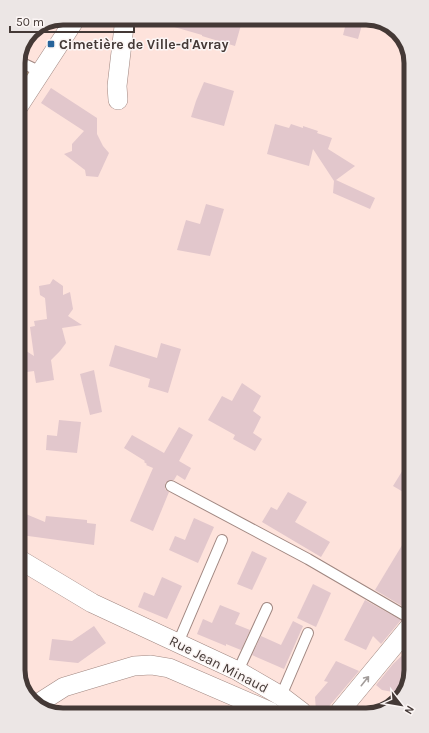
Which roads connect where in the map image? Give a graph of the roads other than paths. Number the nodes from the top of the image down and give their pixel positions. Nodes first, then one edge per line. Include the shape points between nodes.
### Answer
1 (66, 25) edge
2 (124, 25) edge
3 (25, 64) edge
4 (41, 72) junction
5 (25, 96) edge
6 (118, 100) dead end
7 (171, 486) dead end
8 (222, 540) dead end
9 (25, 563) edge
10 (267, 608) dead end
11 (404, 615) edge
12 (308, 633) dead end
13 (404, 633) edge
14 (178, 643) junction
15 (238, 671) junction
16 (42, 702) edge
17 (276, 704) edge
18 (289, 708) edge
19 (342, 708) edge

1 - 4 street
2 - 6 street via 117,86
3 - 4 lane
4 - 5 street
7 - 11 lane via 308,559
8 - 14 lane
9 - 14 street, Rue Jean Minaud via 92,603
10 - 15 lane
12 - 17 lane
19 -> 13 street
14 - 15 street, Rue Jean Minaud
15 - 17 street, Rue Jean Minaud
16 - 17 street via 64,687 134,666 151,664
17 - 18 street, Rue Jean Minaud

